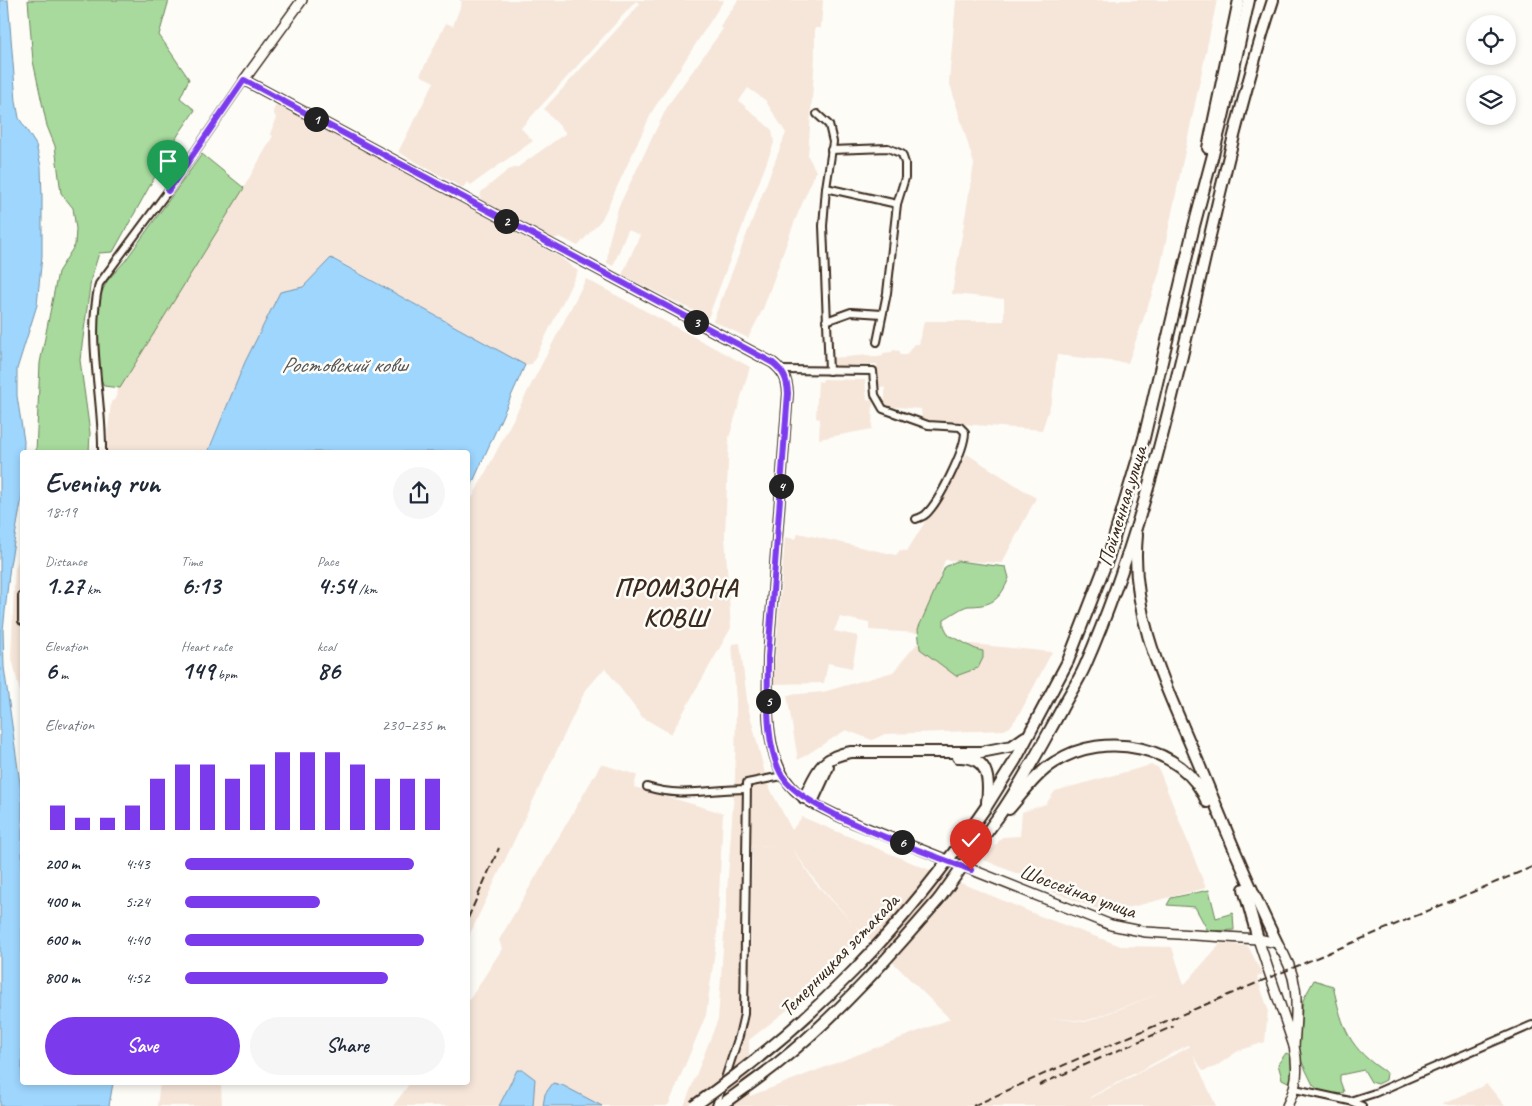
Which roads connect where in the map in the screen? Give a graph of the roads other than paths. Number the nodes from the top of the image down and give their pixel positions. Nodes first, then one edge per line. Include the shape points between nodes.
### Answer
1 (302, 0) edge
2 (1239, 0) edge
3 (1249, 0) edge
4 (1273, 0) edge
5 (244, 80) junction
6 (818, 114) dead end
7 (831, 150) junction
8 (826, 188) junction
9 (1204, 189) junction
10 (897, 204) junction
11 (882, 314) junction
12 (826, 321) junction
13 (877, 342) dead end
14 (782, 370) junction
15 (829, 371) junction
16 (102, 450) edge
17 (1147, 487) junction
18 (916, 519) dead end
19 (1028, 735) junction
20 (782, 776) junction
21 (746, 786) junction
22 (647, 787) dead end
23 (808, 800) junction
24 (986, 807) junction
25 (999, 815) junction
26 (1267, 923) junction
27 (1258, 939) junction
28 (1277, 943) junction
29 (1532, 1024) edge
30 (1294, 1046) junction
31 (1295, 1089) junction
32 (1350, 1100) junction
33 (694, 1106) edge
34 (718, 1106) edge
35 (1287, 1106) edge
36 (1362, 1106) edge

1 - 5 main road
2 - 9 main road via 1207,156
3 - 9 main road
4 - 17 main road, Пойменная улица via 1255,54 1221,184 1161,441
5 - 14 main road
5 - 16 street via 99,284 95,302 95,372
6 - 7 street via 829,125
7 - 8 street
7 - 10 street via 888,148 902,154 905,178
8 - 10 street
8 - 12 street via 823,226
9 - 19 main road, Пойменная улица via 1144,438 1108,558 1068,661
10 - 11 street
11 - 12 street via 851,312
11 - 13 street
12 - 15 street
14 - 15 street
14 - 20 main road, Шоссейная улица via 787,379 788,393 768,657 768,698 775,757
15 - 18 street via 874,371 875,395 883,409 918,422 960,427 965,432 965,442 953,470 926,514
17 - 25 main road, Пойменная улица via 1126,559 1084,669 1032,766
17 - 26 main road via 1137,536 1138,581 1152,649 1163,682
19 - 23 main road via 1012,746 981,752 835,754 823,763
19 - 24 main road, Пойменная улица
20 - 21 street
20 - 23 main road, Шоссейная улица
21 - 22 street via 674,793
21 - 34 street via 744,1014
23 - 24 main road via 828,767 839,760 967,757 982,765 987,776
23 - 27 main road, Шоссейная улица via 873,831 1111,925 1146,932
24 - 33 main road, Темерницкая эстакада, bridge via 927,890 860,966 769,1051
25 - 27 main road via 1006,812 1056,761 1073,754 1106,746 1144,749 1164,756 1190,776 1204,792 1247,898
25 - 34 main road, Темерницкая эстакада, bridge via 939,899 871,976 779,1062
26 - 27 main road
26 - 28 main road
27 - 28 main road
27 - 30 main road
28 - 30 main road via 1296,982
29 - 32 street via 1375,1093
30 - 31 main road via 1298,1064
31 - 32 street
31 - 35 main road
32 - 36 street

